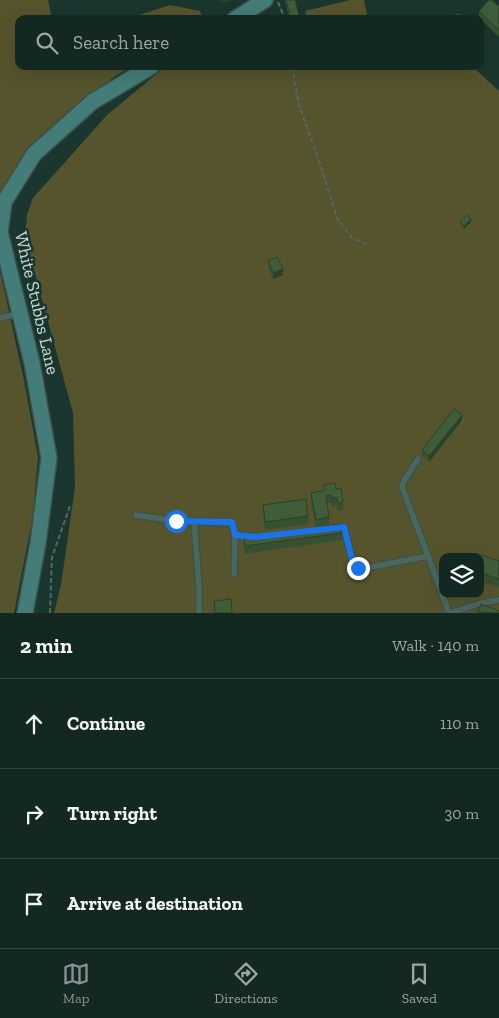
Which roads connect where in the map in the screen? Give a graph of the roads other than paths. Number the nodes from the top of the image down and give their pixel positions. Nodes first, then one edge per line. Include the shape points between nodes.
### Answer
1 (266, 0) edge
2 (242, 15) edge
3 (145, 70) edge
4 (20, 314) junction
5 (0, 318) edge
6 (418, 459) dead end
7 (136, 516) dead end
8 (194, 521) junction
9 (324, 529) edge
10 (235, 535) junction
11 (263, 536) edge
12 (428, 556) junction
13 (234, 574) dead end
14 (499, 600) edge
15 (25, 613) edge
16 (199, 613) edge
17 (450, 613) edge

1 - 2 street
3 - 4 street, White Stubbs Lane via 92,102 34,154 4,202 0,232
4 - 5 lane
4 - 15 street, White Stubbs Lane via 49,458
6 - 12 lane via 402,487
7 - 8 lane
8 - 10 lane via 232,522
8 - 16 lane
9 - 12 lane via 344,527 353,563 361,569
10 - 11 lane
10 - 13 lane
12 - 17 lane
14 - 17 lane

